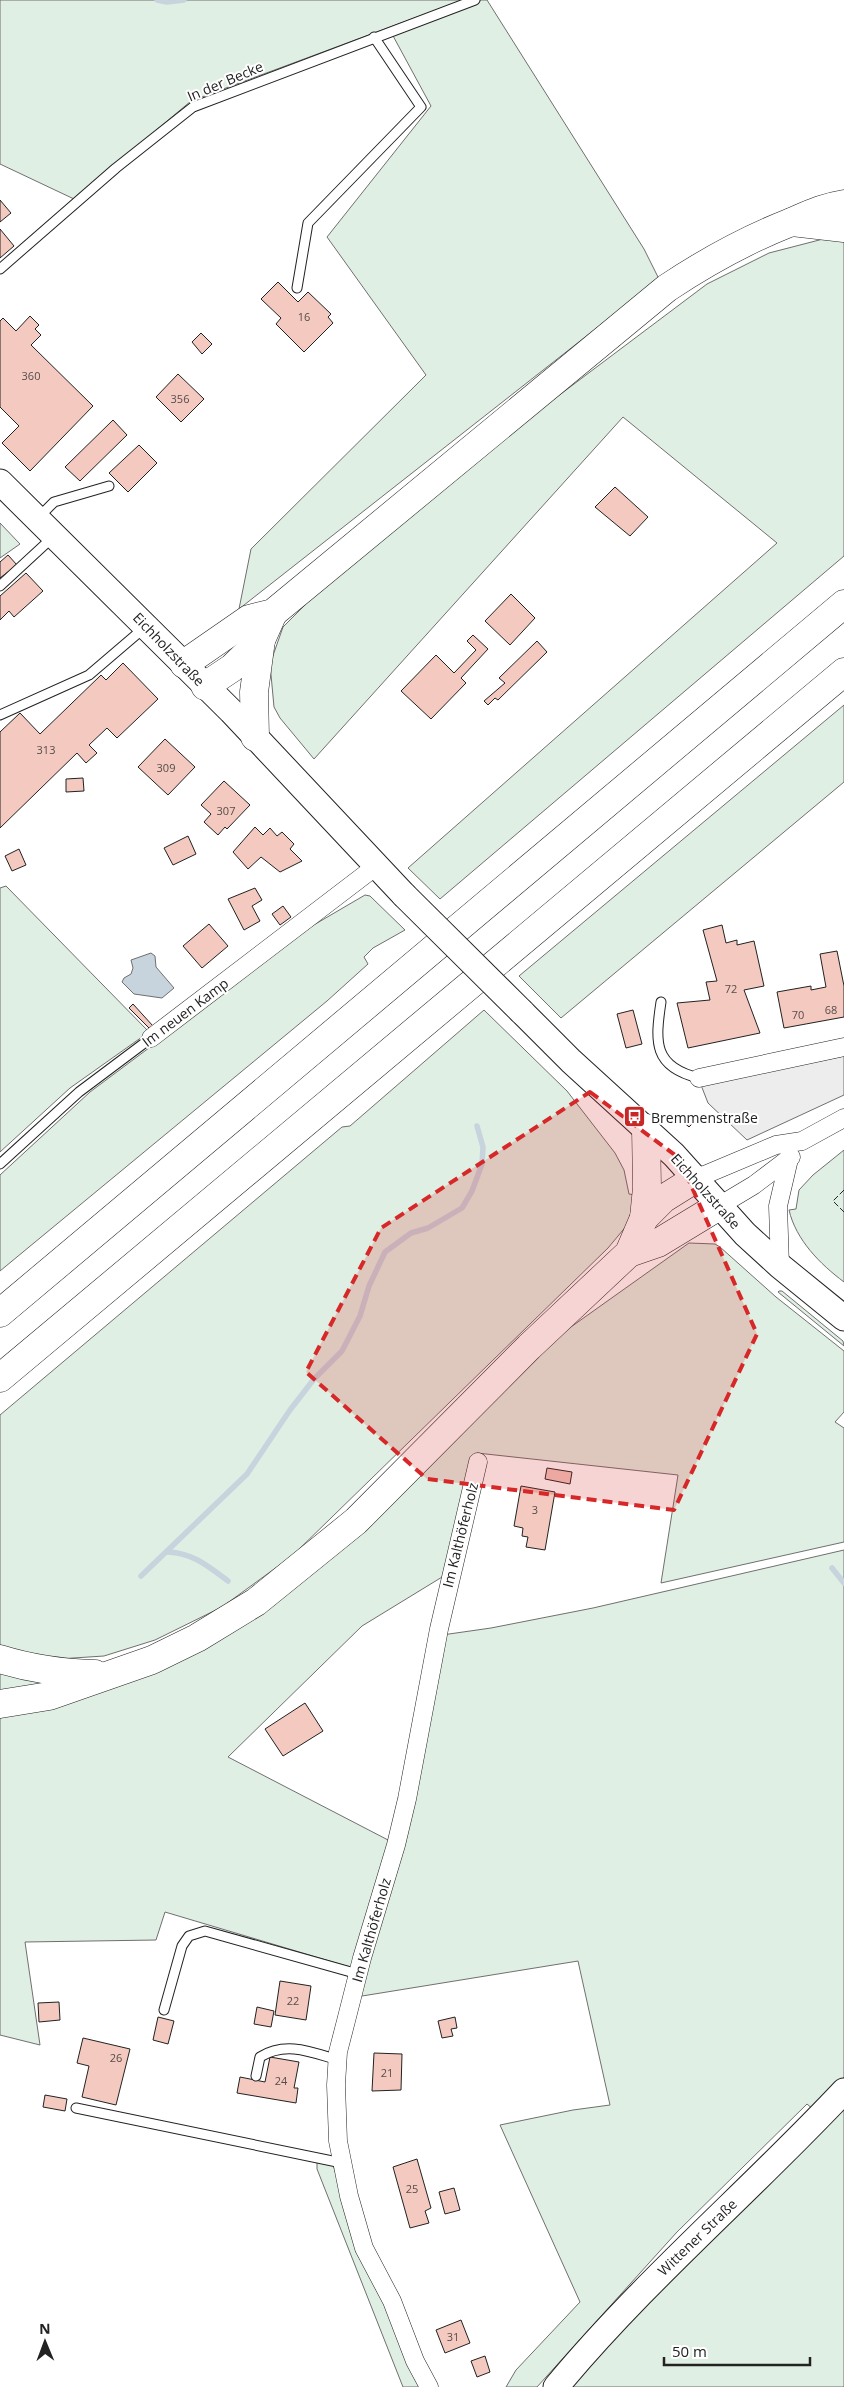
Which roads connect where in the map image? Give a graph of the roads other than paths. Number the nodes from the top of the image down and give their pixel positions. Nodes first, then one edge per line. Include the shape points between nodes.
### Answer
1 (475, 0) edge
2 (374, 37) junction
3 (844, 204) edge
4 (792, 222) junction
5 (844, 228) edge
6 (0, 269) edge
7 (297, 288) dead end
8 (0, 482) edge
9 (109, 486) dead end
10 (46, 526) junction
11 (0, 586) edge
12 (844, 604) edge
13 (273, 613) junction
14 (146, 626) junction
15 (261, 640) junction
16 (184, 664) junction
17 (844, 672) edge
18 (205, 686) junction
19 (0, 715) edge
20 (255, 737) junction
21 (376, 867) junction
22 (661, 1002) dead end
23 (151, 1038) joint
24 (844, 1047) edge
25 (699, 1078) joint
26 (844, 1118) edge
27 (646, 1128) junction
28 (802, 1141) junction
29 (789, 1159) junction
30 (0, 1164) edge
31 (695, 1179) junction
32 (719, 1206) junction
33 (644, 1218) junction
34 (629, 1252) junction
35 (780, 1266) junction
36 (0, 1313) edge
37 (844, 1318) edge
38 (65, 1323) junction
39 (0, 1378) edge
40 (0, 1399) edge
41 (478, 1462) dead end
42 (0, 1659) edge
43 (109, 1674) junction
44 (0, 1704) edge
45 (358, 1974) junction
46 (164, 2010) dead end
47 (338, 2060) junction
48 (256, 2076) dead end
49 (844, 2091) edge
50 (76, 2108) dead end
51 (342, 2163) junction
52 (430, 2387) edge
53 (556, 2387) edge

1 - 2 lane, In der Becke
2 - 6 lane, In der Becke via 194,107 116,168
2 - 7 lane via 421,107 308,223
3 - 4 highway via 823,208
4 - 5 highway
4 - 13 highway via 727,251 667,288
8 - 10 main road, Eichholzstraße
9 - 10 lane via 54,502
10 - 11 lane
10 - 14 main road, Eichholzstraße
12 - 36 highway
13 - 15 highway
13 - 16 highway via 249,619
14 - 16 main road, Eichholzstraße
14 - 19 lane via 89,675
15 - 18 highway via 232,668
15 - 20 highway via 254,692
16 - 18 main road, Eichholzstraße
17 - 38 highway
18 - 20 main road, Eichholzstraße
20 - 21 main road, Eichholzstraße
21 - 23 street, Im neuen Kamp
21 - 27 main road, Eichholzstraße, bridge via 571,1061
22 - 25 lane via 657,1044 664,1058 681,1073
23 - 30 lane, Im neuen Kamp via 79,1092
24 - 25 street
26 - 28 street
27 - 31 main road, Eichholzstraße
27 - 33 highway
28 - 29 street
28 - 31 street via 776,1145
29 - 32 street
29 - 35 street via 778,1206
31 - 32 main road, Eichholzstraße
31 - 33 highway via 663,1199
32 - 34 highway via 658,1243
32 - 35 main road, Eichholzstraße
33 - 34 highway
34 - 43 highway via 356,1521 299,1569 256,1602 197,1638 152,1660
35 - 37 main road, Eichholzstraße
38 - 39 highway
38 - 40 highway
41 - 45 street, Im Kalthöferholz via 448,1584 396,1845
42 - 43 highway via 25,1667 65,1673
43 - 44 highway via 48,1696
45 - 46 lane via 205,1931 189,1936 182,1946
45 - 47 street, Im Kalthöferholz
47 - 48 lane via 294,2047 271,2050 260,2057
47 - 51 street, Im Kalthöferholz via 338,2141
49 - 53 main road, Wittener Straße via 796,2143 638,2295
50 - 51 lane
51 - 52 street, Im Kalthöferholz via 364,2248 392,2301

